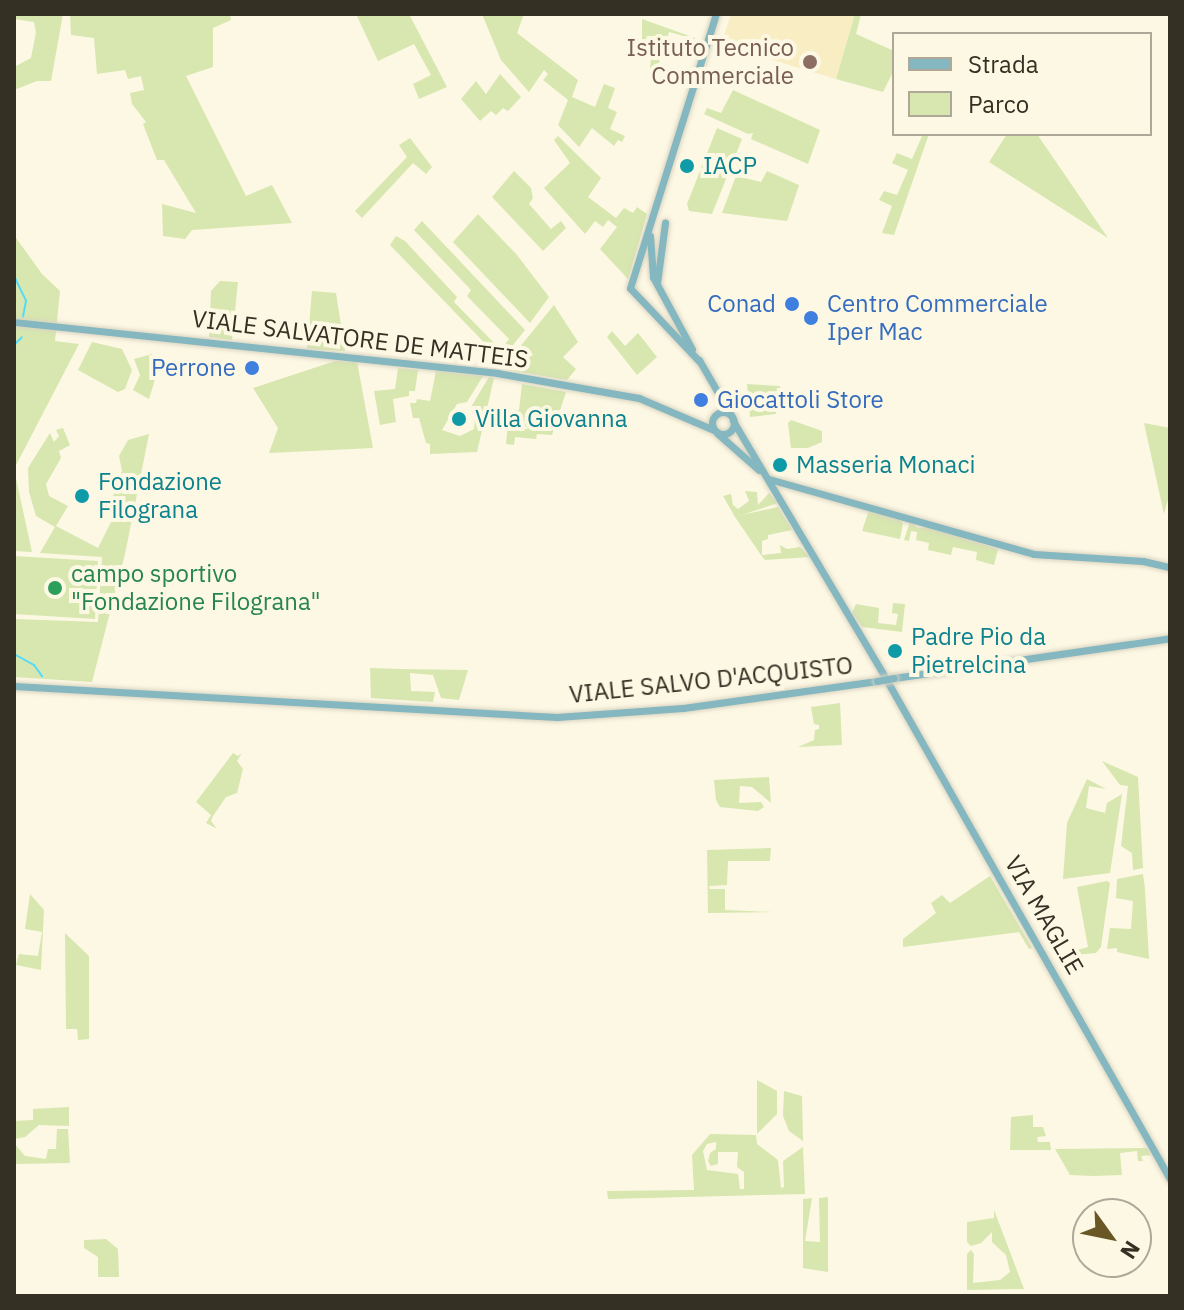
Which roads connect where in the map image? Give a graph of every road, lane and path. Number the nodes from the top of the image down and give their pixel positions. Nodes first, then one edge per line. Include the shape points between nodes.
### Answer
1 (716, 14) edge
2 (652, 214) junction
3 (665, 223) dead end
4 (634, 273) junction
5 (655, 281) junction
6 (668, 309) junction
7 (657, 318) junction
8 (14, 322) edge
9 (699, 361) junction
10 (720, 394) junction
11 (715, 415) junction
12 (732, 419) junction
13 (697, 422) junction
14 (716, 432) junction
15 (750, 448) junction
16 (742, 455) junction
17 (768, 478) junction
18 (1170, 567) edge
19 (1170, 638) edge
20 (14, 686) edge
21 (1170, 1179) edge

1 - 2 street
2 - 4 street
2 - 5 street via 649,243
3 - 5 street
4 - 5 street
4 - 7 street via 630,288
5 - 6 street
6 - 7 street
6 - 9 street
7 - 9 street
8 - 13 street, VIALE SALVATORE DE MATTEIS via 497,373 639,398
9 - 10 street, VIA MAGLIE
10 - 11 street
10 - 12 street, VIA MAGLIE
11 - 12 street via 723,412
11 - 13 street
11 - 14 street
12 - 14 street via 730,431
12 - 15 street, VIA MAGLIE
13 - 14 street, VIALE SALVATORE DE MATTEIS
14 - 16 street, VIALE SALVATORE DE MATTEIS
15 - 16 street
15 - 17 street, VIA MAGLIE
16 - 17 street, VIALE SALVATORE DE MATTEIS
17 - 18 street via 1034,554
17 - 21 street, VIA MAGLIE
19 - 20 street, VIALE SALVO D'ACQUISTO, bridge via 683,708 557,717

